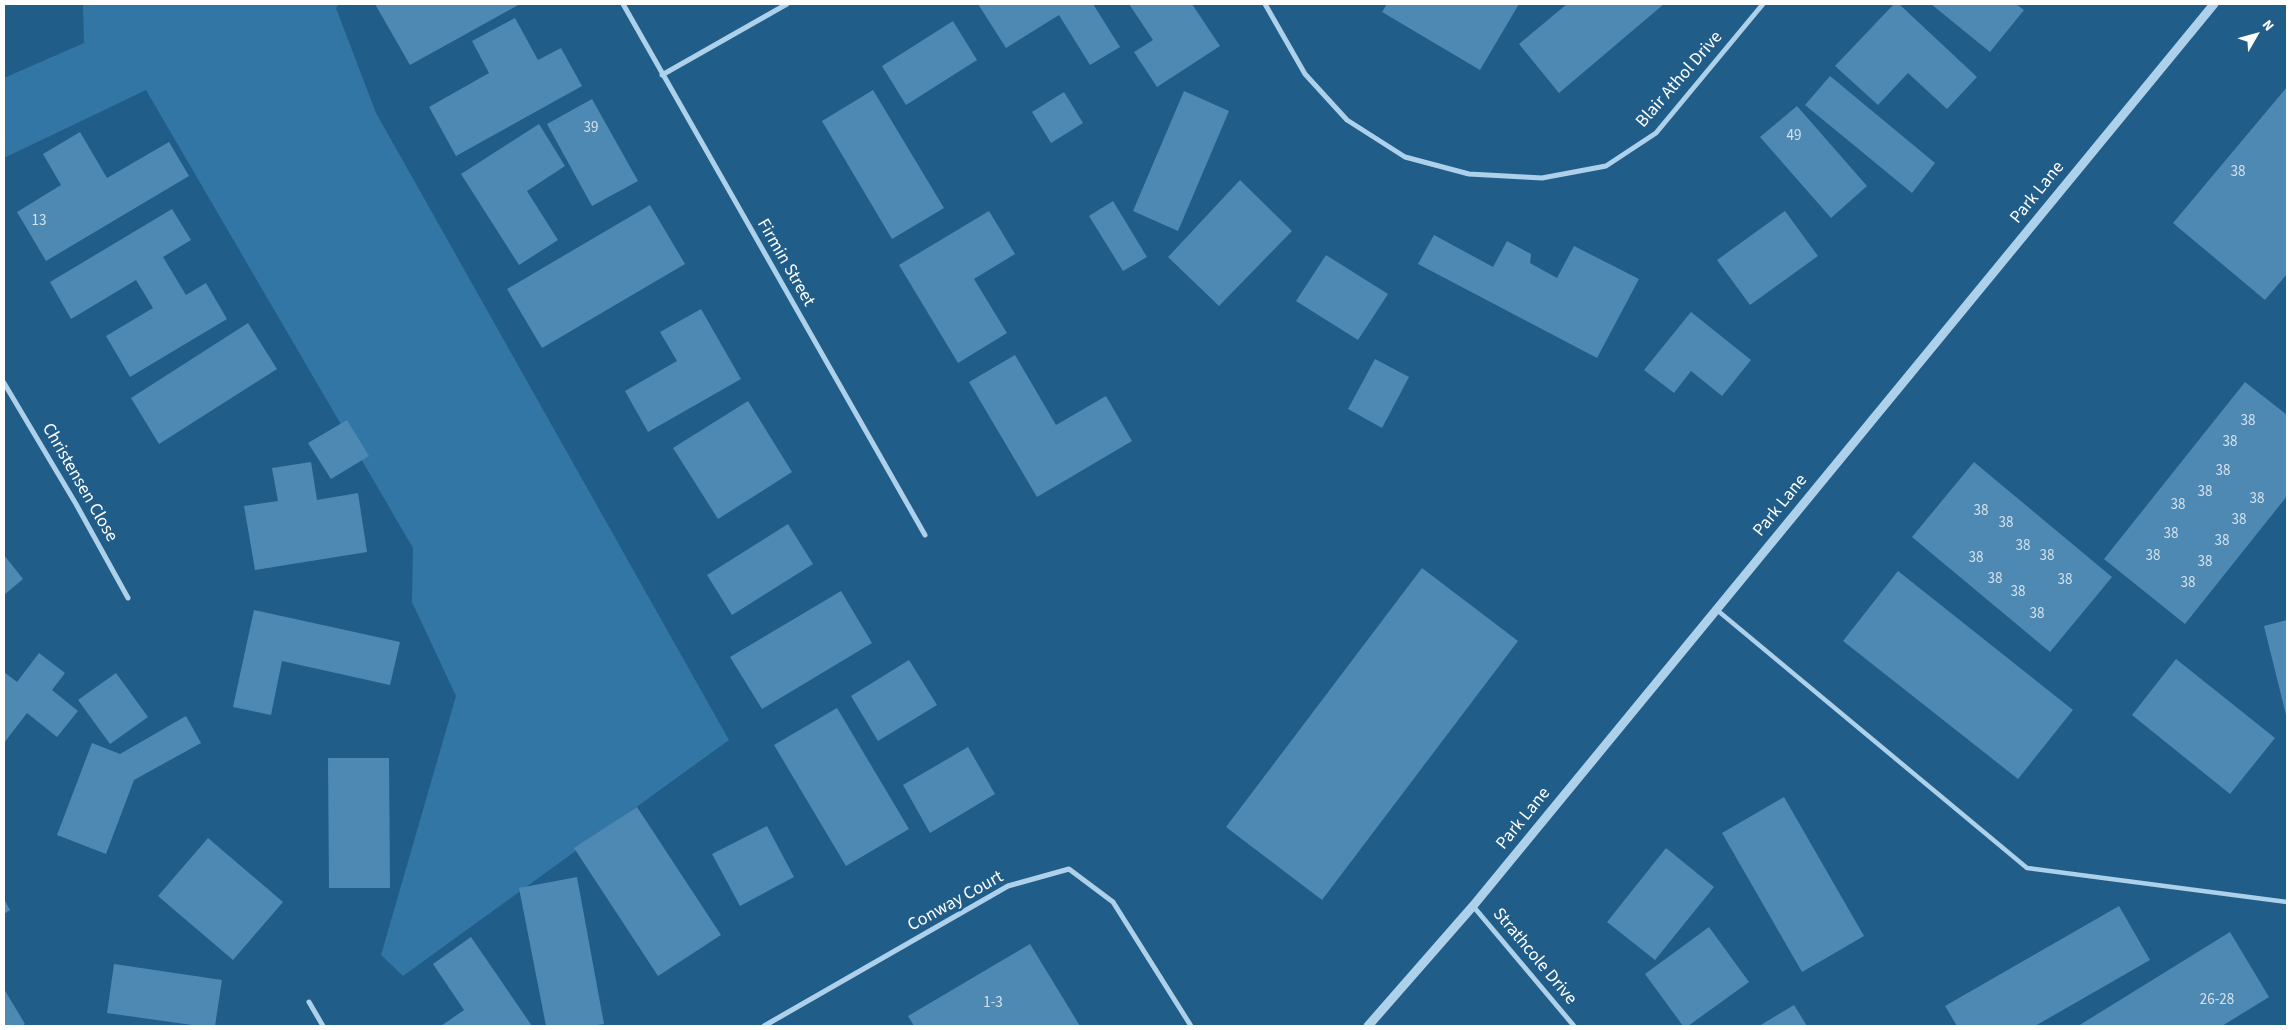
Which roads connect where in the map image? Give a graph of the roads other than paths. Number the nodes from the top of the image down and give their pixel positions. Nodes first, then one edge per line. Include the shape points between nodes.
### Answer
1 (622, 4) edge
2 (787, 4) edge
3 (1265, 4) edge
4 (1763, 4) edge
5 (2214, 4) edge
6 (662, 74) junction
7 (4, 383) edge
8 (925, 535) dead end
9 (128, 598) dead end
10 (1717, 610) junction
11 (2287, 902) edge
12 (1473, 906) junction
13 (309, 1002) dead end
14 (323, 1026) edge
15 (764, 1026) edge
16 (1191, 1026) edge
17 (1368, 1026) edge
18 (1574, 1026) edge

1 - 6 street, Firmin Street
2 - 6 street
3 - 4 street, Blair Athol Drive via 1305,74 1347,120 1405,157 1469,174 1542,178 1606,166 1656,134
5 - 10 street, Park Lane
6 - 8 street, Firmin Street
7 - 9 street, Christensen Close
10 - 11 street via 2027,868
10 - 12 street, Park Lane
12 - 17 street, Park Lane
12 - 18 street, Strathcole Drive
13 - 14 street
15 - 16 street, Conway Court via 1008,886 1069,870 1113,902

